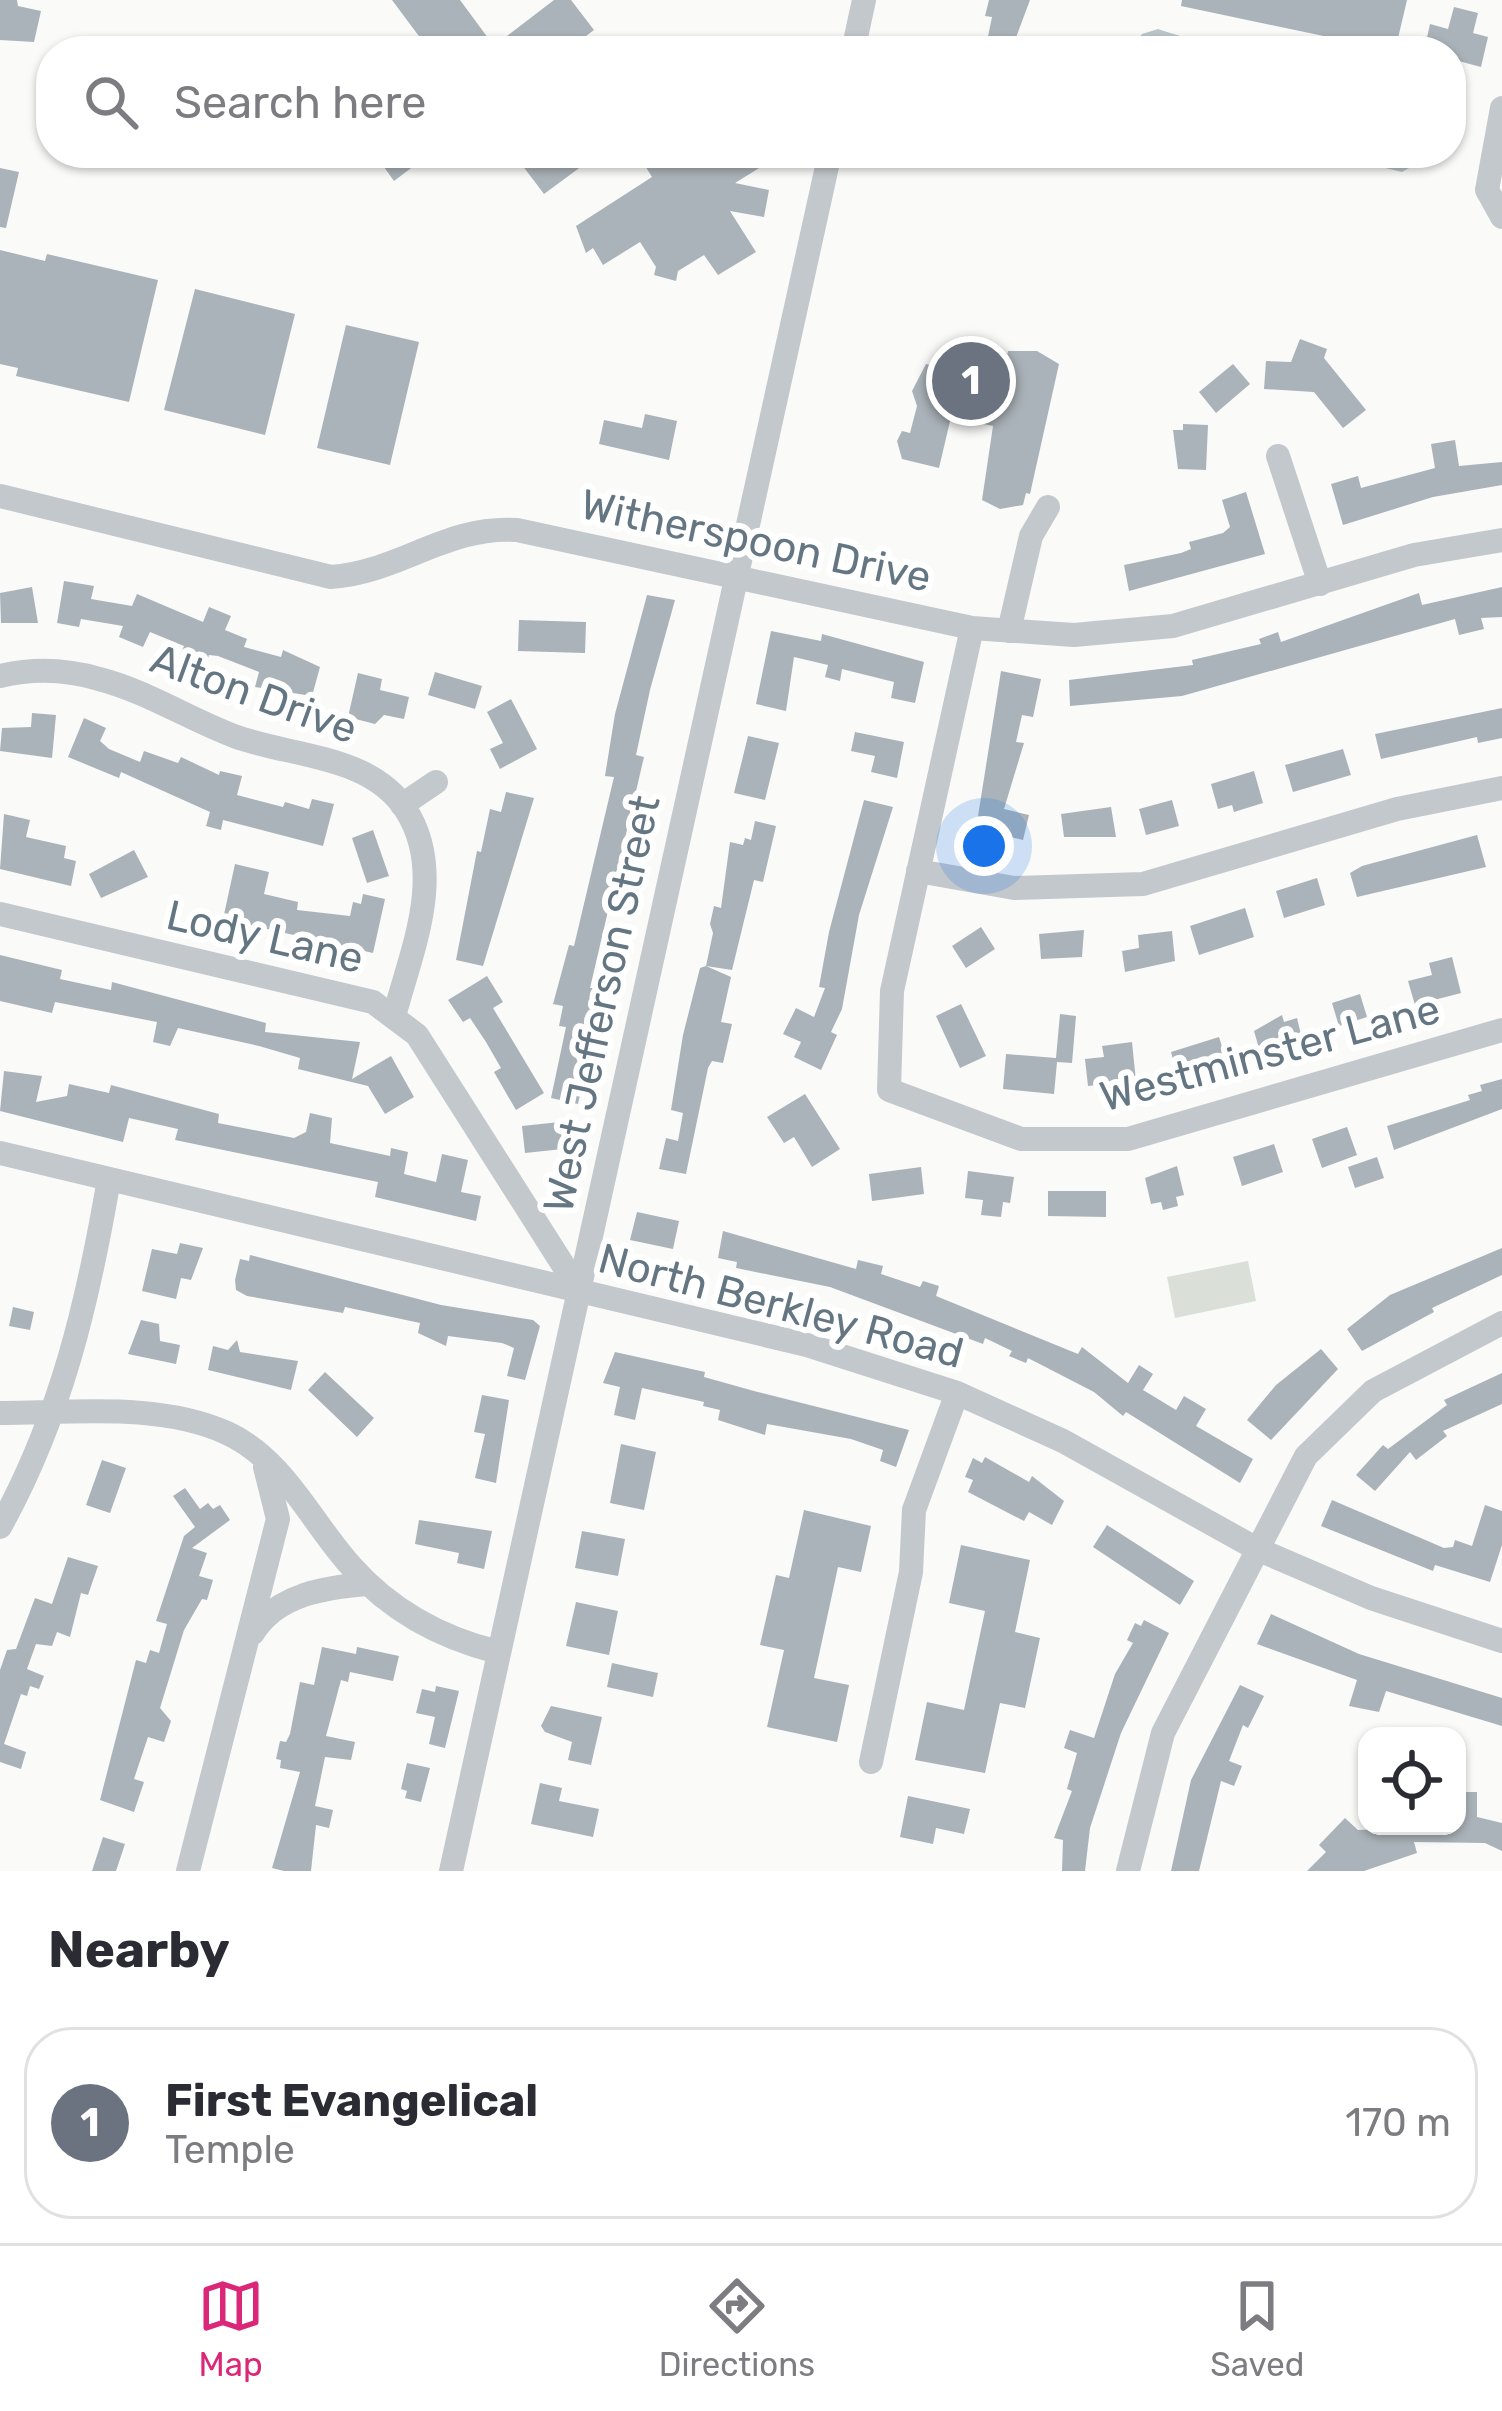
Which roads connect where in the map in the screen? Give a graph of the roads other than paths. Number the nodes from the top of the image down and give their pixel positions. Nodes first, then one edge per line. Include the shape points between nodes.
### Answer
1 (864, 0) edge
2 (856, 36) edge
3 (1502, 107) edge
4 (827, 168) edge
5 (1502, 217) edge
6 (1278, 456) dead end
7 (0, 496) edge
8 (1048, 507) dead end
9 (1502, 540) edge
10 (736, 578) junction
11 (1319, 584) junction
12 (972, 628) junction
13 (1009, 631) junction
14 (0, 676) edge
15 (436, 782) dead end
16 (1502, 788) edge
17 (402, 805) junction
18 (918, 871) junction
19 (0, 914) edge
20 (395, 1013) junction
21 (1502, 1030) edge
22 (0, 1153) edge
23 (110, 1179) junction
24 (579, 1290) junction
25 (1502, 1323) edge
26 (957, 1393) junction
27 (0, 1413) edge
28 (56, 1413) junction
29 (262, 1458) junction
30 (0, 1527) edge
31 (1257, 1550) junction
32 (368, 1584) junction
33 (251, 1634) junction
34 (1502, 1641) edge
35 (498, 1652) junction
36 (872, 1762) dead end
37 (188, 1871) edge
38 (451, 1871) edge
39 (1128, 1871) edge

1 - 2 street
3 - 5 street via 1487,190
4 - 10 street, West Jefferson Street
6 - 11 street
7 - 10 street, Witherspoon Drive via 332,578 484,528
8 - 13 street via 1031,536
9 - 11 street, Witherspoon Drive via 1414,554
10 - 12 street, Witherspoon Drive
10 - 24 street, West Jefferson Street
11 - 13 street, Witherspoon Drive via 1173,626
12 - 13 street, Witherspoon Drive
12 - 18 street, Westminster Lane
14 - 17 street, Alton Drive via 55,670 102,679 237,737 377,780
15 - 17 street
16 - 18 street via 1397,809 1143,884 1014,888
17 - 20 street via 422,849 427,890
18 - 21 street, Westminster Lane via 892,991 889,1090 998,1134 1128,1139
19 - 20 street, Lody Lane
20 - 24 street, Lody Lane via 417,1035
22 - 23 street, North Berkley Road
23 - 24 street, North Berkley Road
23 - 28 street
24 - 26 street, North Berkley Road via 807,1345
24 - 35 street, West Jefferson Street
25 - 31 street via 1373,1391 1336,1424 1306,1456
26 - 31 street, North Berkley Road via 1063,1441
26 - 36 street via 914,1510 911,1572
27 - 28 street
28 - 29 street via 195,1423 230,1434
28 - 30 street
29 - 32 street
29 - 33 street via 278,1519
31 - 34 street, North Berkley Road
31 - 39 street via 1163,1733
32 - 33 street via 283,1603
32 - 35 street via 420,1624
33 - 37 street
35 - 38 street, West Jefferson Street

